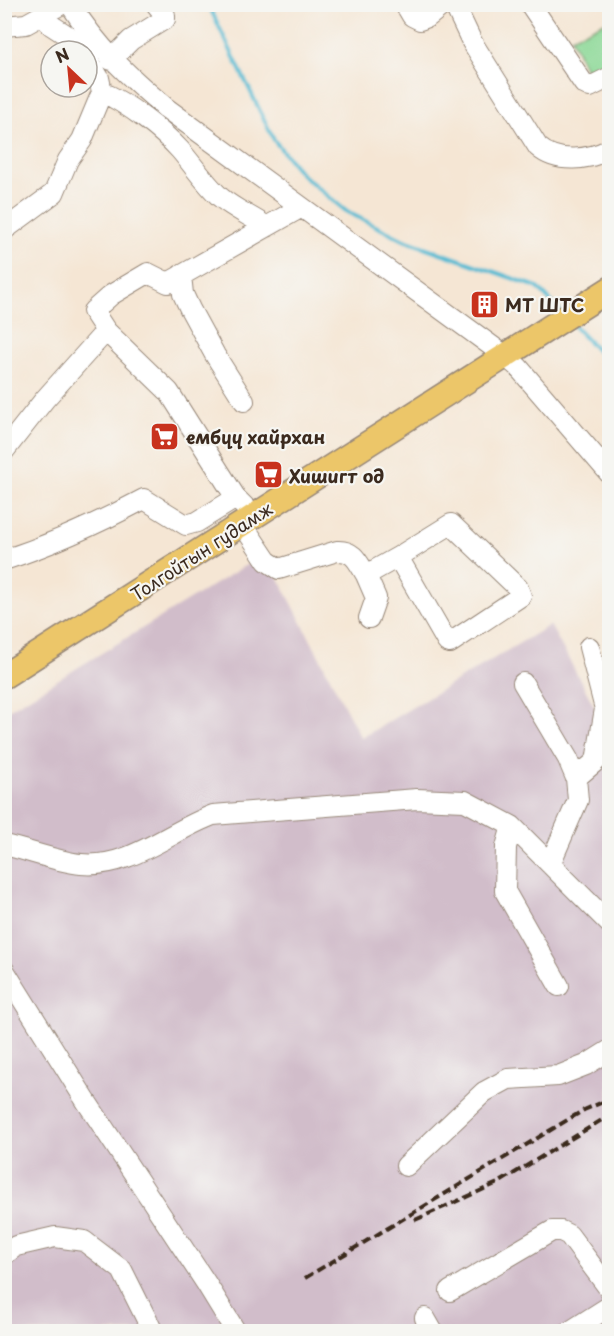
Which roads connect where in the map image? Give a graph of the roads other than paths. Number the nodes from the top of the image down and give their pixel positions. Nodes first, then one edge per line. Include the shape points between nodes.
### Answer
1 (62, 4) edge
2 (70, 4) edge
3 (156, 4) edge
4 (405, 4) edge
5 (444, 4) edge
6 (454, 4) edge
7 (530, 4) edge
8 (42, 15) junction
9 (4, 26) edge
10 (71, 39) edge
11 (111, 60) junction
12 (609, 77) edge
13 (99, 78) edge
14 (102, 92) junction
15 (609, 149) edge
16 (300, 208) junction
17 (267, 227) junction
18 (4, 230) edge
19 (181, 275) junction
20 (605, 292) edge
21 (106, 331) junction
22 (504, 355) junction
23 (244, 401) dead end
24 (4, 451) edge
25 (609, 474) edge
26 (236, 498) junction
27 (249, 521) junction
28 (398, 557) junction
29 (4, 560) edge
30 (366, 575) junction
31 (369, 618) dead end
32 (590, 647) dead end
33 (4, 676) edge
34 (523, 683) dead end
35 (576, 778) junction
36 (512, 826) junction
37 (4, 845) edge
38 (550, 864) junction
39 (609, 924) edge
40 (4, 969) edge
41 (559, 986) dead end
42 (609, 1050) edge
43 (406, 1166) dead end
44 (4, 1255) edge
45 (609, 1290) edge
46 (450, 1291) dead end
47 (609, 1306) edge
48 (153, 1332) edge
49 (236, 1332) edge
50 (569, 1332) edge

1 - 8 street
2 - 11 street
3 - 11 street via 165,19 131,40
4 - 5 street via 412,16 420,20
6 - 15 street via 472,42 538,147 550,155 579,159
7 - 12 street via 584,84 590,87
8 - 9 street via 26,24
8 - 10 street
11 - 16 street via 165,108
13 - 14 street
14 - 17 street via 116,98 178,148 219,196
14 - 18 street via 54,193
16 - 17 street
16 - 22 street
17 - 19 street
19 - 21 street via 168,283 148,273 111,295 93,311
19 - 23 street via 190,309
20 - 22 main road, Толгойтын гудамж
21 - 24 street
21 - 26 street via 169,392
22 - 25 street
22 - 27 main road, Толгойтын гудамж
26 - 27 street
26 - 29 street via 186,525 144,499 100,522
27 - 30 street via 272,566 279,569 345,550
27 - 33 main road, Толгойтын гудамж
28 - 28 street via 451,524 519,588 521,596 450,643
28 - 30 street
30 - 31 street via 376,598
32 - 35 street via 605,709 596,761
34 - 35 street
35 - 38 street via 578,800
36 - 37 street via 465,801 417,799 213,815 107,863 80,864
36 - 38 street
36 - 41 street via 506,848 505,891
38 - 39 street
40 - 49 street
42 - 43 street via 558,1076 508,1079 484,1092
44 - 48 street via 16,1246 55,1237 84,1241 122,1270
45 - 46 street via 569,1235 552,1231
47 - 50 street

